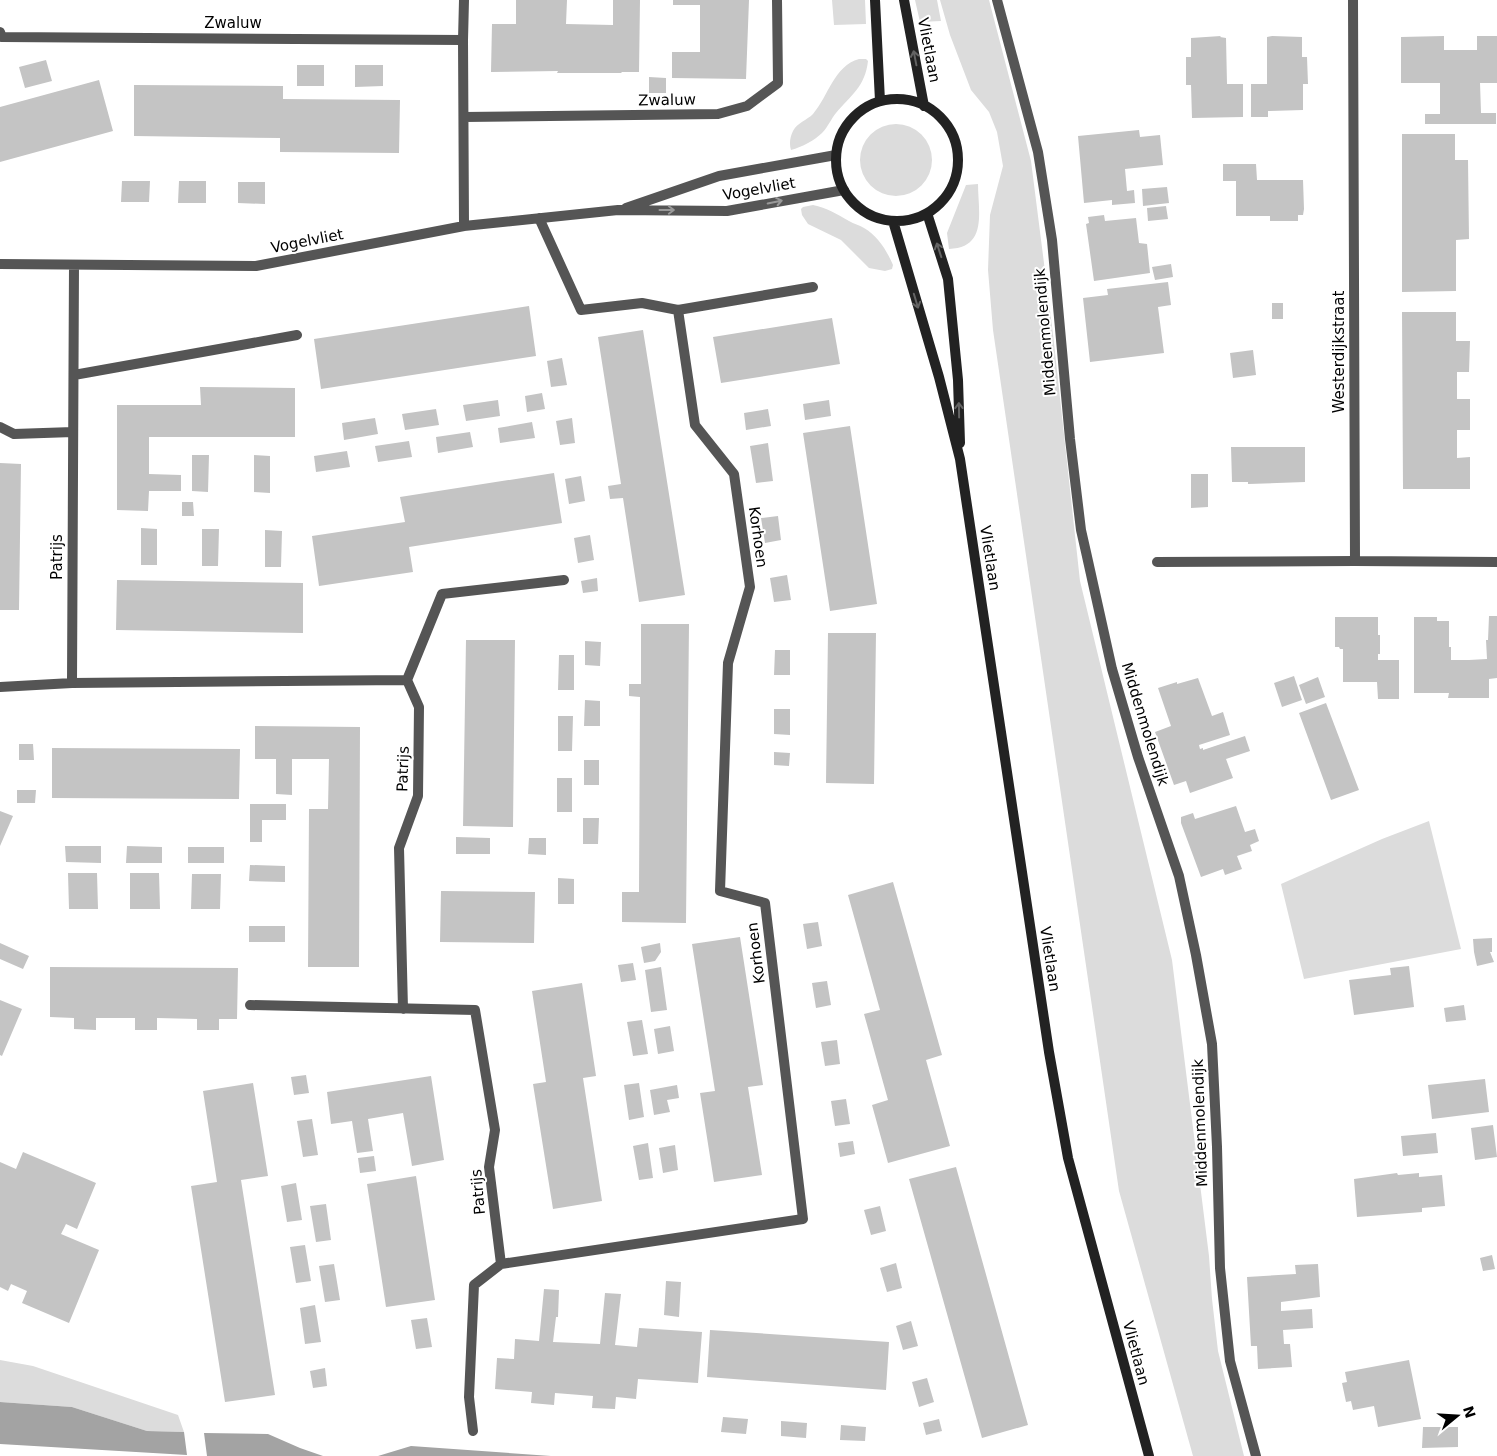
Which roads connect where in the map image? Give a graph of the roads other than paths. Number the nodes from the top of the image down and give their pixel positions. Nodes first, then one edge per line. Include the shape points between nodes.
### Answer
1 (464, 0) edge
2 (777, 0) edge
3 (875, 0) edge
4 (904, 0) edge
5 (997, 0) edge
6 (1353, 0) edge
7 (1, 35) edge
8 (463, 40) junction
9 (880, 101) junction
10 (924, 106) junction
11 (464, 117) junction
12 (836, 155) junction
13 (844, 190) junction
14 (618, 210) junction
15 (927, 213) junction
16 (540, 218) junction
17 (893, 221) junction
18 (464, 226) junction
19 (0, 264) edge
20 (74, 265) junction
21 (814, 287) dead end
22 (678, 310) junction
23 (297, 335) dead end
24 (74, 375) junction
25 (0, 427) edge
26 (73, 432) junction
27 (960, 459) junction
28 (1354, 561) junction
29 (1157, 562) dead end
30 (1497, 562) edge
31 (564, 580) dead end
32 (407, 680) junction
33 (72, 682) junction
34 (0, 687) edge
35 (250, 1006) dead end
36 (403, 1009) junction
37 (501, 1264) junction
38 (473, 1431) dead end
39 (1149, 1456) edge
40 (1256, 1456) edge

1 - 8 street
2 - 11 street, Zwaluw via 778,83 747,106 718,114
3 - 9 street
10 -> 4 street, Vlietlaan
5 - 40 street, Middenmolendijk via 1038,152 1052,240 1081,530 1112,669 1179,876 1198,964 1212,1044 1220,1268 1230,1361
6 - 28 street, Westerdijkstraat
7 - 8 street, Zwaluw
8 - 11 street
9 - 10 street via 910,100
9 - 12 street via 850,121 843,131
10 - 15 street via 948,127 955,142 957,159 956,175 950,190
11 - 18 street
12 - 13 street
12 - 14 street, Vogelvliet via 719,176
14 -> 13 street, Vogelvliet via 727,211
13 - 17 street via 856,206 874,216
14 - 16 street, Vogelvliet
15 - 17 street
27 -> 15 street, Vlietlaan via 958,380 948,279
16 - 18 street, Vogelvliet
16 - 22 street via 581,310 642,303
17 -> 27 street, Vlietlaan
18 - 20 street, Vogelvliet via 256,266
19 - 20 street, Vogelvliet
20 - 24 street, Patrijs
21 - 22 street
22 - 37 street, Korhoen via 695,425 734,474 750,587 728,662 720,891 765,903 803,1219
23 - 24 street
24 - 26 street, Patrijs
25 - 26 street via 14,434
26 - 33 street, Patrijs
27 - 39 street, Vlietlaan via 1046,1032 1068,1158
28 - 29 street
28 - 30 street
31 - 32 street via 442,594
32 - 33 street
32 - 36 street, Patrijs via 420,708 418,796 399,848
33 - 34 street
35 - 36 street, Patrijs
36 - 37 street, Patrijs via 475,1010 495,1130 489,1167
37 - 38 street via 474,1285 468,1397

